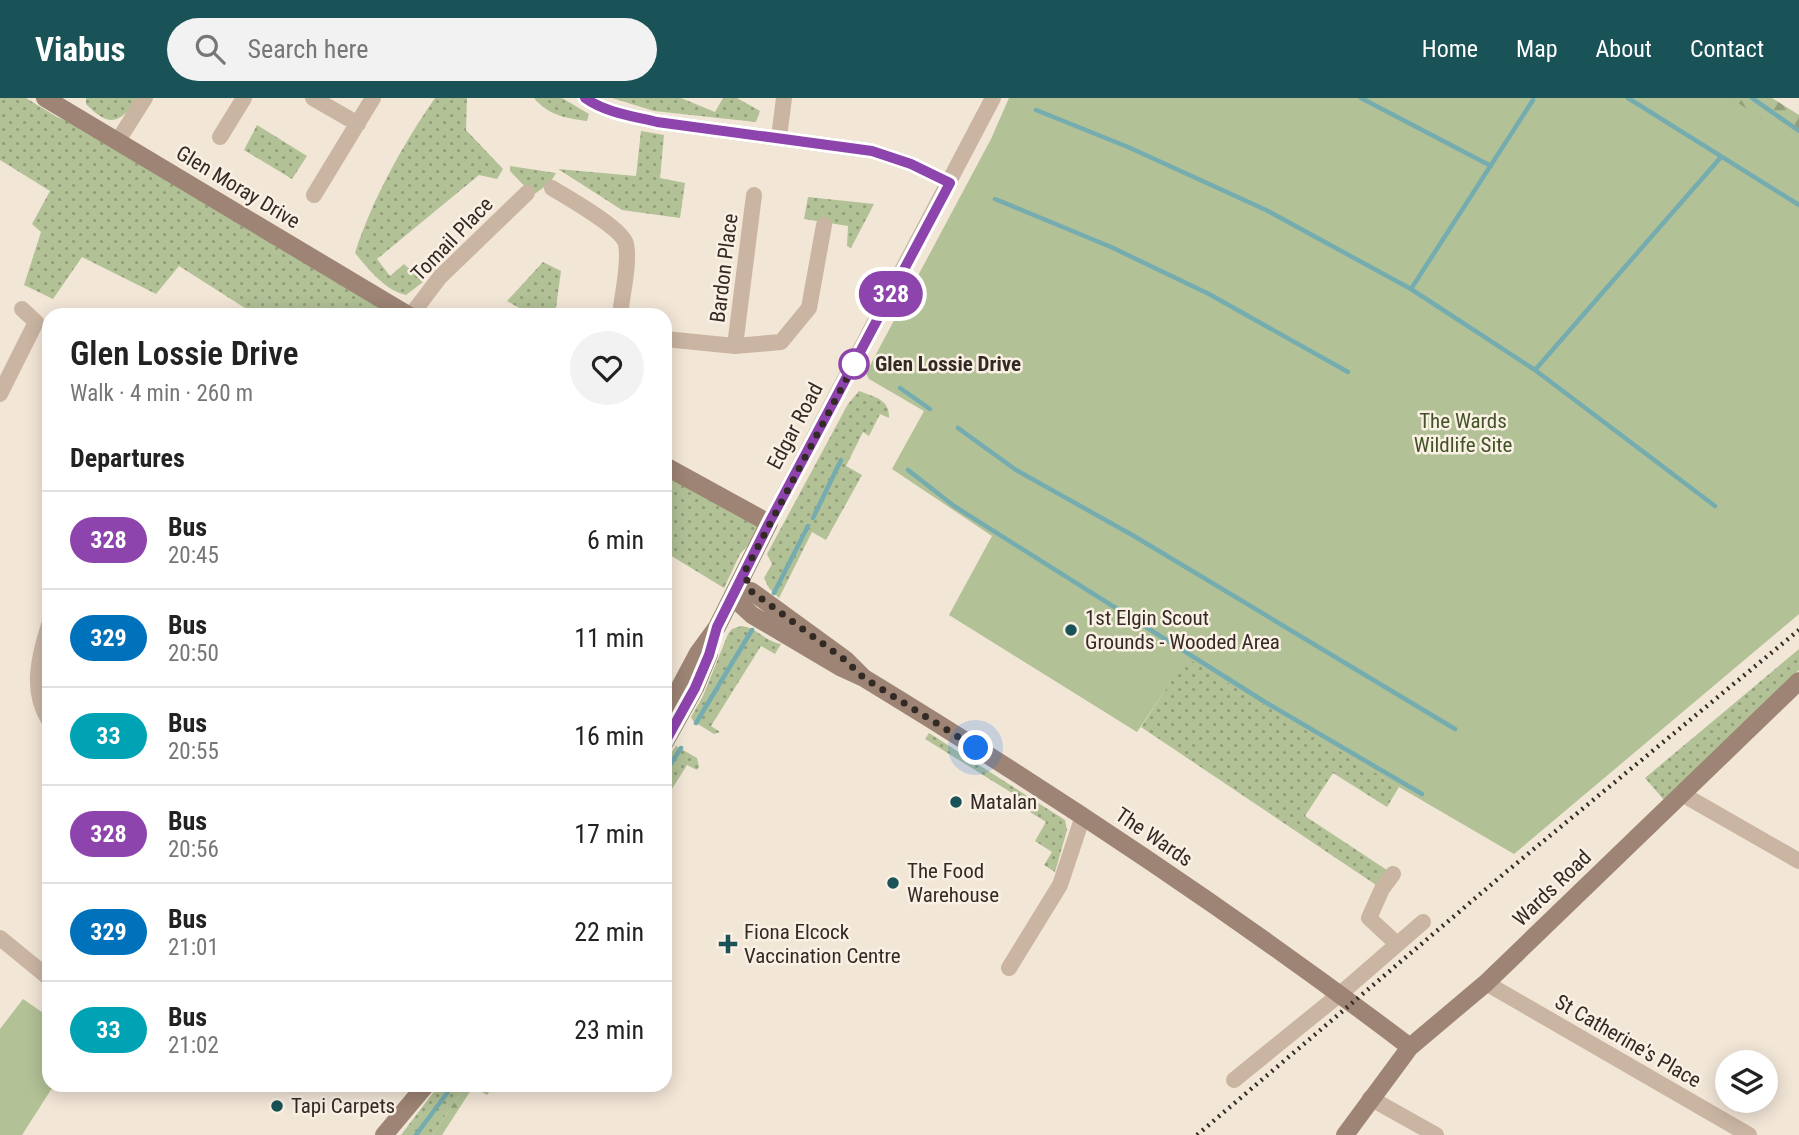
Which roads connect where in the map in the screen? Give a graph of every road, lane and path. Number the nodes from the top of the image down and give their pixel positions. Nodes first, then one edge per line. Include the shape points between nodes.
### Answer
1 (45, 98) edge
2 (145, 98) edge
3 (244, 98) edge
4 (313, 98) edge
5 (373, 98) edge
6 (585, 98) edge
7 (784, 98) edge
8 (993, 98) edge
9 (358, 124) junction
10 (220, 137) dead end
11 (779, 138) junction
12 (117, 142) junction
13 (950, 183) junction
14 (552, 188) dead end
15 (527, 194) dead end
16 (314, 195) dead end
17 (754, 195) dead end
18 (824, 225) dead end
19 (397, 308) edge
20 (415, 308) edge
21 (621, 308) edge
22 (22, 309) dead end
23 (42, 324) edge
24 (42, 327) edge
25 (672, 340) edge
26 (735, 346) junction
27 (0, 394) edge
28 (672, 470) edge
29 (769, 523) junction
30 (743, 591) junction
31 (746, 610) junction
32 (720, 621) junction
33 (42, 657) edge
34 (864, 678) junction
35 (1799, 681) edge
36 (672, 702) edge
37 (42, 709) edge
38 (672, 729) edge
39 (1682, 794) junction
40 (1083, 816) junction
41 (1799, 861) edge
42 (1393, 874) dead end
43 (1423, 922) dead end
44 (0, 938) edge
45 (1397, 944) dead end
46 (42, 968) edge
47 (1009, 968) dead end
48 (1486, 983) junction
49 (1340, 994) junction
50 (1410, 1047) junction
51 (1234, 1080) dead end
52 (410, 1092) edge
53 (420, 1092) edge
54 (1370, 1098) junction
55 (383, 1135) edge
56 (1345, 1135) edge
57 (1436, 1135) edge
58 (1749, 1135) edge

1 - 12 street, Glen Moray Drive
2 - 12 street
3 - 10 street
4 - 9 street
5 - 9 street
6 - 11 street via 624,115 657,122
7 - 11 street
8 - 13 street, Edgar Road
9 - 16 street
11 - 13 street via 872,151
12 - 19 street, Glen Moray Drive
13 - 29 street, Edgar Road
14 - 21 street via 625,241
15 - 20 street, Tomail Place via 440,277
17 - 26 street, Bardon Place
18 - 26 street, Bardon Place via 809,308 780,342
22 - 23 street
24 - 27 street
25 - 26 street, Bardon Place
28 - 29 street
29 - 30 street, Edgar Road via 744,573
30 - 31 street, The Wards via 738,603
30 - 32 street, Edgar Road
30 - 34 street, The Wards via 845,660
31 - 32 street
31 - 34 street, The Wards
32 - 36 street, Edgar Road
32 - 38 street, Edgar Road via 695,688
33 - 37 street via 36,684
34 - 40 street, The Wards
35 - 39 street, Wards Road
39 - 41 street
39 - 48 street, Wards Road
40 - 47 street via 1056,893
40 - 49 street, The Wards
42 - 45 street via 1368,918
43 - 49 street
44 - 46 street
48 - 50 street, Wards Road
48 - 58 street, St Catherine's Place
49 - 50 street, The Wards
49 - 51 street
50 - 54 street, Wards Road
52 - 55 street
53 - 55 street
54 - 56 street, Wards Road
54 - 57 street

